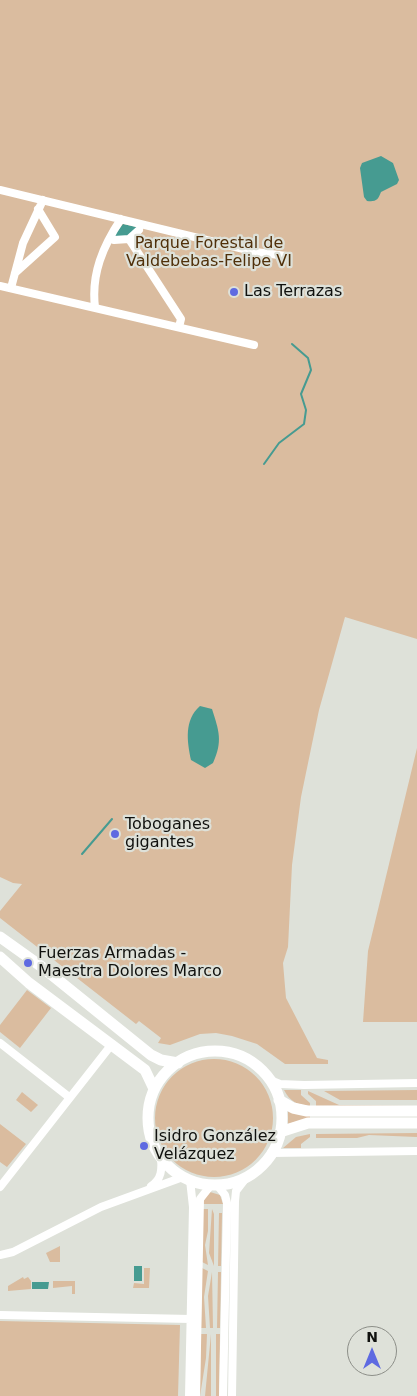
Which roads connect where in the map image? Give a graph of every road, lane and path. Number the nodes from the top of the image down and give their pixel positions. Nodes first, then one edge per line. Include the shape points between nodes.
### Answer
1 (0, 190) edge
2 (43, 200) junction
3 (38, 209) junction
4 (121, 219) junction
5 (139, 230) dead end
6 (129, 239) junction
7 (114, 240) dead end
8 (286, 256) dead end
9 (15, 273) junction
10 (0, 286) edge
11 (11, 288) junction
12 (95, 308) junction
13 (178, 327) junction
14 (254, 345) dead end
15 (0, 937) edge
16 (0, 957) edge
17 (112, 1044) junction
18 (1, 1047) edge
19 (178, 1063) junction
20 (270, 1080) junction
21 (417, 1083) edge
22 (154, 1089) junction
23 (69, 1097) junction
24 (279, 1100) junction
25 (417, 1111) edge
26 (417, 1122) edge
27 (280, 1132) junction
28 (417, 1151) edge
29 (271, 1153) junction
30 (160, 1157) junction
31 (246, 1178) junction
32 (186, 1179) junction
33 (214, 1185) junction
34 (0, 1187) edge
35 (148, 1188) junction
36 (13, 1252) junction
37 (0, 1255) edge
38 (0, 1262) edge
39 (0, 1315) edge
40 (191, 1319) junction
41 (189, 1396) edge
42 (196, 1396) edge
43 (223, 1396) edge
44 (232, 1396) edge

1 - 2 street
2 - 3 street
2 - 4 street
3 - 9 street via 23,243
3 - 9 street via 55,237
4 - 8 street via 256,252
4 - 12 street via 99,260
5 - 6 street
6 - 7 street
6 - 13 street via 181,319
9 - 11 street
10 - 11 street
11 - 12 street
12 - 13 street
13 - 14 street
15 - 19 street via 151,1055
16 - 17 street
17 - 22 street via 145,1070
17 - 23 street
18 - 23 street
19 - 20 street via 199,1053 226,1052 251,1062
19 - 22 street
20 - 21 street via 304,1086
20 - 24 street
22 - 30 street via 149,1108 149,1129
23 - 34 street
24 - 25 street via 307,1111
24 - 27 street
26 - 27 street via 308,1123
27 - 29 street
28 - 29 street
29 - 31 street via 260,1168
30 - 32 street
30 - 35 street via 161,1174
31 - 33 street
31 - 44 street via 236,1191 235,1200
32 - 33 street
32 - 35 street
32 - 40 street via 192,1194
33 - 42 street via 200,1199
33 - 43 street via 225,1195 227,1203
35 - 36 street via 102,1207
36 - 37 street
36 - 38 street
39 - 40 street
40 - 41 street

